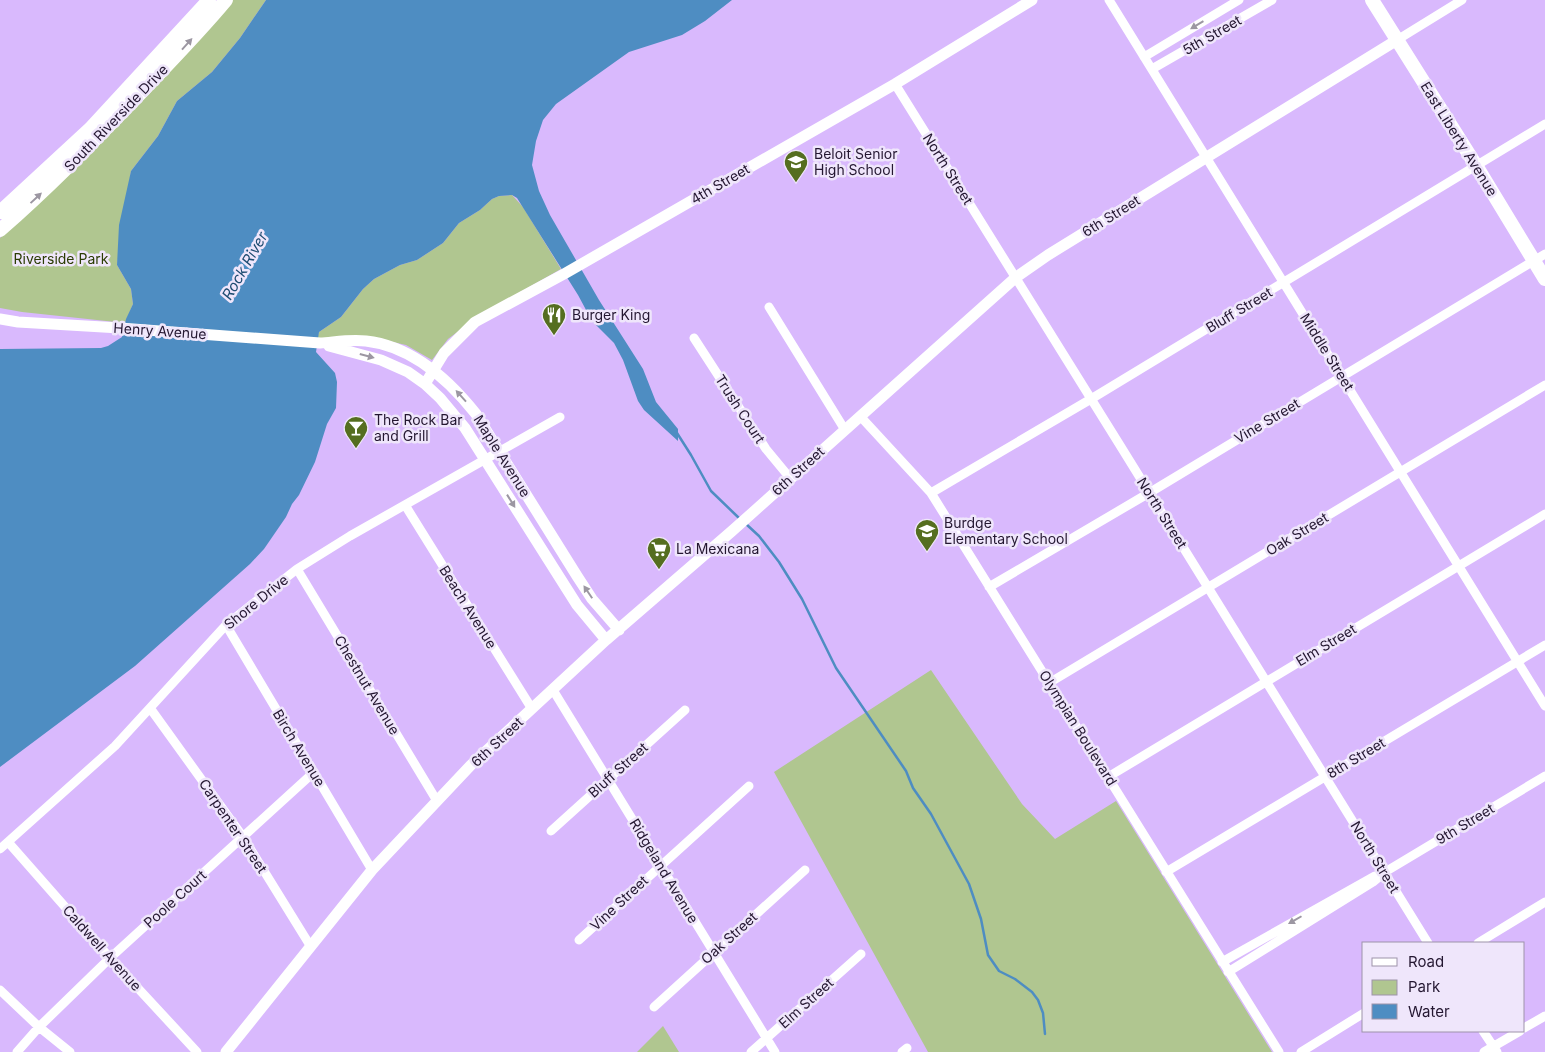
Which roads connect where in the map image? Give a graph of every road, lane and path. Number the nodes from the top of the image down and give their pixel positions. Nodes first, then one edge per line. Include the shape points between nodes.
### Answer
1 (209, 0) edge
2 (226, 0) edge
3 (1032, 0) edge
4 (1109, 0) edge
5 (1238, 0) edge
6 (1272, 0) edge
7 (1372, 0) edge
8 (1462, 0) edge
9 (1397, 40) junction
10 (1144, 56) junction
11 (1152, 70) junction
12 (895, 84) junction
13 (1545, 124) edge
14 (1208, 156) junction
15 (1477, 167) junction
16 (0, 212) edge
17 (0, 230) edge
18 (1540, 258) edge
19 (1015, 278) junction
20 (1545, 279) edge
21 (1284, 283) junction
22 (769, 307) dead end
23 (0, 319) edge
24 (694, 338) dead end
25 (320, 343) junction
26 (434, 372) junction
27 (1342, 376) junction
28 (425, 384) junction
29 (1545, 385) edge
30 (1091, 399) junction
31 (860, 416) junction
32 (560, 417) dead end
33 (845, 430) junction
34 (498, 451) junction
35 (485, 460) junction
36 (1401, 471) junction
37 (790, 478) junction
38 (931, 493) junction
39 (1149, 493) junction
40 (406, 505) junction
41 (1545, 514) edge
42 (1459, 565) junction
43 (297, 569) junction
44 (989, 586) junction
45 (1208, 587) junction
46 (226, 625) junction
47 (619, 630) junction
48 (606, 640) junction
49 (1545, 645) edge
50 (1518, 661) junction
51 (1265, 681) junction
52 (1049, 682) junction
53 (553, 690) junction
54 (1545, 706) edge
55 (150, 708) junction
56 (532, 709) junction
57 (686, 710) dead end
58 (314, 772) junction
59 (1326, 776) junction
60 (1545, 776) edge
61 (1108, 777) junction
62 (608, 779) junction
63 (749, 786) dead end
64 (437, 801) junction
65 (551, 831) dead end
66 (243, 836) junction
67 (8, 842) junction
68 (0, 849) edge
69 (660, 864) junction
70 (372, 870) junction
71 (805, 870) dead end
72 (1166, 872) junction
73 (1385, 872) junction
74 (1545, 902) edge
75 (578, 940) dead end
76 (1427, 942) edge
77 (1480, 942) edge
78 (311, 947) junction
79 (714, 952) junction
80 (861, 954) dead end
81 (110, 958) junction
82 (1222, 962) junction
83 (1228, 972) junction
84 (0, 990) edge
85 (654, 1007) dead end
86 (1362, 1014) edge
87 (1545, 1016) edge
88 (1525, 1027) edge
89 (39, 1028) junction
90 (1484, 1032) edge
91 (1519, 1032) edge
92 (766, 1038) junction
93 (1495, 1049) edge
94 (18, 1052) edge
95 (70, 1052) edge
96 (197, 1052) edge
97 (226, 1052) edge
98 (751, 1052) edge
99 (775, 1052) edge
100 (1279, 1052) edge
101 (1301, 1052) edge
102 (1484, 1052) edge

1 - 16 main road, South Riverside Drive via 90,128
17 -> 2 main road, South Riverside Drive via 75,160
3 - 12 street, 4th Street
4 - 10 street, Middle Street
5 -> 10 street, 5th Street
6 - 11 street, 5th Street
7 - 9 main road, East Liberty Avenue
8 - 9 street, 6th Street
9 - 14 street, 6th Street
9 - 15 main road, East Liberty Avenue
10 - 11 street, Middle Street
11 - 14 street, Middle Street
12 - 19 street, North Street
12 - 26 street, 4th Street via 475,322 444,353
13 - 15 street, Bluff Street
14 - 19 street, 6th Street
14 - 21 street, Middle Street
15 - 18 main road, East Liberty Avenue
15 - 21 street, Bluff Street
18 - 20 main road, East Liberty Avenue
18 - 27 street, Vine Street
19 - 30 street, North Street
19 - 31 street, 6th Street
21 - 27 street, Middle Street
21 - 30 street, Bluff Street
22 - 33 street
23 - 25 street, Henry Avenue
24 - 37 street, Trush Court via 766,449
25 - 26 street, Maple Avenue via 368,341 408,353
25 -> 28 street, Maple Avenue via 381,360
26 - 28 street, 4th Street
34 -> 26 street, Maple Avenue via 465,400
27 - 36 street, Middle Street
27 - 39 street, Vine Street
28 - 35 street, Maple Avenue via 456,416
29 - 36 street, Oak Street
30 - 38 street, Bluff Street
30 - 39 street, North Street
31 - 33 street, 6th Street
31 - 38 street, Olympian Boulevard
32 - 34 street, Shore Drive
33 - 37 street, 6th Street
34 - 35 street, Shore Drive
47 -> 34 street, Maple Avenue via 587,591
35 - 40 street, Shore Drive
35 -> 48 street, Maple Avenue via 565,588
36 - 42 street, Middle Street
36 - 45 street, Oak Street
37 - 47 street, 6th Street
38 - 44 street, Olympian Boulevard
39 - 44 street, Vine Street
39 - 45 street, North Street
40 - 43 street, Shore Drive
40 - 56 street, Beach Avenue
41 - 42 street, Elm Street
42 - 50 street, Middle Street
42 - 51 street, Elm Street
43 - 46 street, Shore Drive
43 - 64 street, Chestnut Avenue
44 - 52 street, Olympian Boulevard
45 - 51 street, North Street
45 - 52 street, Oak Street
46 - 55 street, Shore Drive
46 - 58 street, Birch Avenue
47 - 48 street, 6th Street
48 - 53 street, 6th Street
49 - 50 street, 8th Street
50 - 54 street, Middle Street
50 - 59 street, 8th Street
51 - 59 street, North Street
51 - 61 street, Elm Street
52 - 61 street, Olympian Boulevard
53 - 56 street, 6th Street
53 - 62 street, Ridgeland Avenue
55 - 66 street, Carpenter Street
55 - 67 street, Shore Drive via 115,746
56 - 64 street, 6th Street via 471,764
57 - 62 street, Bluff Street
58 - 66 street, Poole Court
58 - 70 street, Birch Avenue
59 - 72 street, 8th Street
59 - 73 street, North Street
60 - 73 street, 9th Street
61 - 72 street, Olympian Boulevard
62 - 65 street, Bluff Street
62 - 69 street, Ridgeland Avenue
63 - 69 street, Vine Street
64 - 70 street, 6th Street
66 - 78 street, Carpenter Street
66 - 81 street, Poole Court
67 - 68 street, Shore Drive
67 - 81 street, Caldwell Avenue
69 - 75 street, Vine Street
69 - 79 street, Ridgeland Avenue
70 - 78 street, 6th Street
71 - 79 street, Oak Street
72 - 82 street, Olympian Boulevard
73 - 76 street, North Street
73 -> 82 street, 9th Street via 1370,877
73 - 83 street, 9th Street
74 - 77 street
78 - 97 street, 6th Street
79 - 85 street, Oak Street
79 - 92 street, Ridgeland Avenue
80 - 92 street, Elm Street
81 - 89 street, Poole Court
81 - 96 street, Caldwell Avenue
82 - 83 street, Olympian Boulevard
83 - 100 street, Olympian Boulevard
84 - 89 street
86 - 101 street
87 - 88 street
89 - 94 street, Poole Court
89 - 95 street
90 - 93 street
91 - 93 street
92 - 98 street, Elm Street
92 - 99 street, Ridgeland Avenue
93 - 102 street

